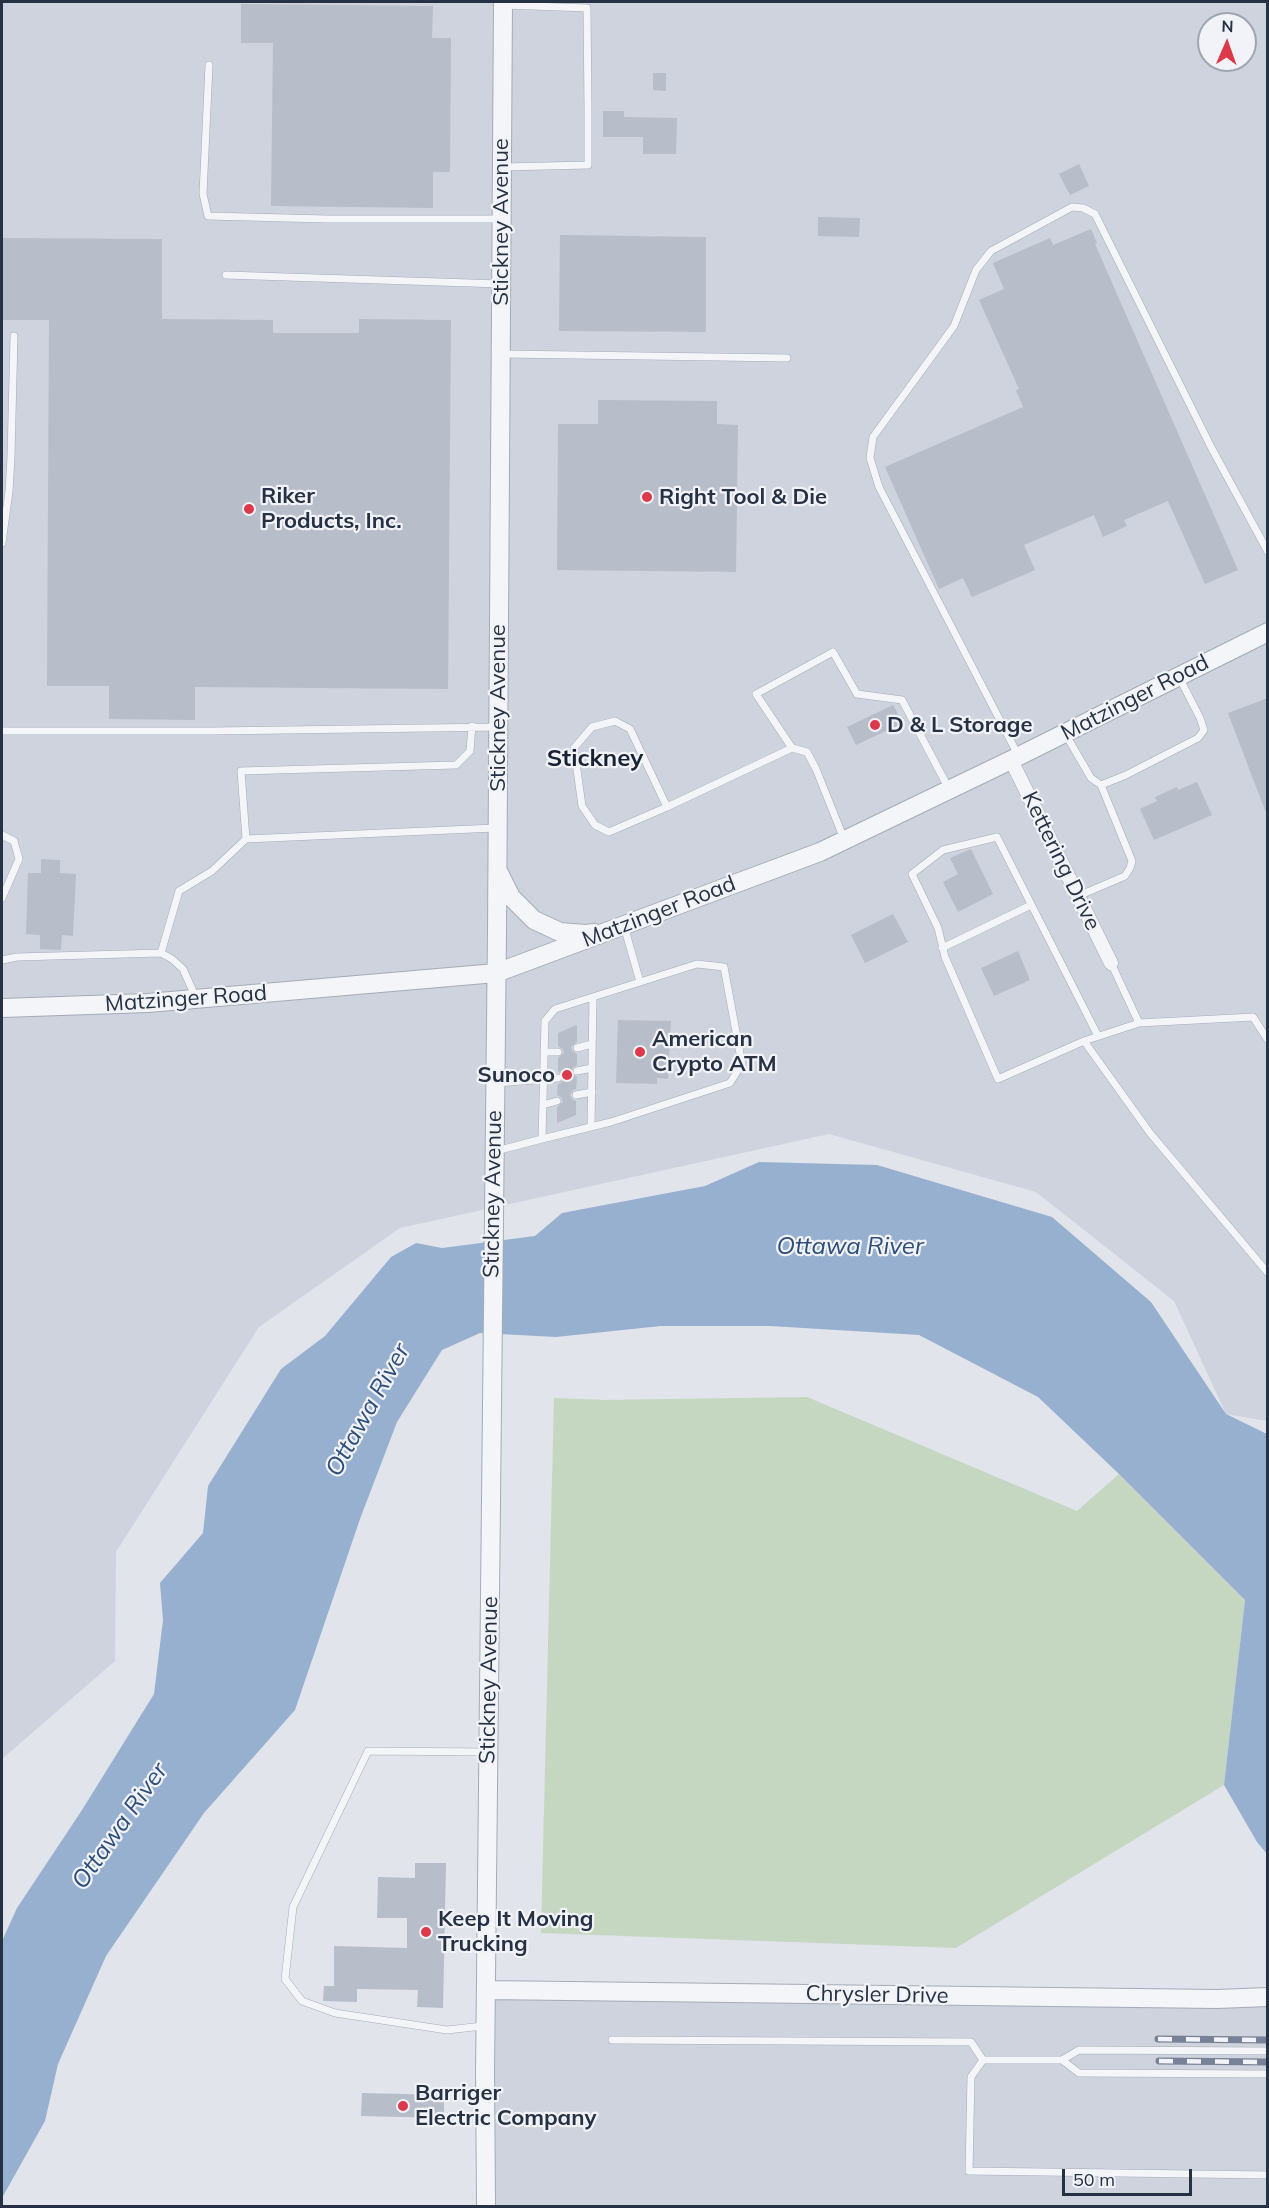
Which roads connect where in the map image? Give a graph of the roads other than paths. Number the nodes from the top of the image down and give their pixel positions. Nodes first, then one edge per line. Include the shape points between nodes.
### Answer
1 (502, 3) edge
2 (209, 65) dead end
3 (502, 167) junction
4 (501, 219) junction
5 (226, 275) dead end
6 (501, 284) junction
7 (14, 336) dead end
8 (500, 354) junction
9 (787, 358) dead end
10 (2, 543) edge
11 (1268, 552) edge
12 (1264, 636) edge
13 (1178, 676) junction
14 (472, 726) junction
15 (498, 727) junction
16 (2, 731) edge
17 (1064, 733) junction
18 (792, 748) junction
19 (1015, 758) junction
20 (1101, 785) junction
21 (949, 789) junction
22 (667, 807) junction
23 (497, 828) junction
24 (2, 835) edge
25 (246, 839) junction
26 (844, 839) junction
27 (497, 868) junction
28 (1078, 896) junction
29 (2, 898) edge
30 (1031, 905) junction
31 (618, 928) junction
32 (942, 948) junction
33 (161, 953) junction
34 (2, 960) edge
35 (1111, 963) joint
36 (496, 973) junction
37 (640, 982) junction
38 (593, 997) junction
39 (197, 999) junction
40 (2, 1008) edge
41 (1139, 1023) junction
42 (1098, 1036) junction
43 (1268, 1040) edge
44 (1084, 1041) junction
45 (592, 1044) junction
46 (577, 1048) dead end
47 (544, 1052) junction
48 (558, 1052) dead end
49 (592, 1068) junction
50 (577, 1071) dead end
51 (558, 1078) dead end
52 (544, 1081) junction
53 (495, 1084) junction
54 (592, 1092) junction
55 (576, 1095) dead end
56 (557, 1101) dead end
57 (543, 1105) junction
58 (591, 1127) junction
59 (542, 1139) junction
60 (494, 1151) junction
61 (1268, 1274) edge
62 (489, 1752) junction
63 (487, 1990) junction
64 (1268, 1997) edge
65 (486, 2026) junction
66 (612, 2040) dead end
67 (1268, 2050) edge
68 (983, 2060) junction
69 (1062, 2060) junction
70 (1268, 2074) edge
71 (1268, 2175) edge
72 (486, 2206) edge

1 - 3 street, Stickney Avenue
1 - 3 lane via 587,8 588,165
2 - 4 lane via 203,194 207,216
3 - 4 street, Stickney Avenue
4 - 6 street, Stickney Avenue
5 - 6 lane
6 - 8 street, Stickney Avenue
7 - 10 lane via 11,457
8 - 9 lane
8 - 15 street, Stickney Avenue
11 - 19 lane via 1095,214 1072,207 991,251 976,270 954,327 873,436 870,458 879,487
12 - 13 street, Matzinger Road
13 - 17 street, Matzinger Road
13 - 20 lane via 1204,730 1198,738
14 - 15 lane
14 - 16 lane
14 - 25 lane via 470,751 456,765 241,771
15 - 23 street, Stickney Avenue
17 - 19 street, Matzinger Road
17 - 20 lane via 1091,778
18 - 21 lane via 756,694 834,652 857,694 902,700
18 - 22 lane
18 - 26 lane via 807,752
19 - 21 street, Matzinger Road
19 - 28 street, Kettering Drive
20 - 28 lane via 1132,861 1125,876
21 - 26 street, Matzinger Road
22 - 22 lane via 609,832 595,825 582,806 574,748 592,727 615,721 630,729
23 - 25 lane
23 - 27 street, Stickney Avenue
24 - 29 lane via 14,841 19,859
25 - 33 lane via 212,871 179,891
26 - 31 street, Matzinger Road via 820,852
27 - 31 street via 512,897 534,920 560,932 586,934
27 - 36 street, Stickney Avenue
28 - 35 street, Kettering Drive
30 - 32 lane
30 - 32 lane via 997,837 943,850 912,874 938,928
30 - 42 lane
31 - 36 street, Matzinger Road
31 - 37 lane
32 - 44 lane via 998,1079
33 - 34 lane
33 - 39 lane via 183,969
35 - 41 lane
36 - 39 street, Matzinger Road
36 - 53 street, Stickney Avenue
37 - 38 lane
37 - 58 lane via 697,964 724,967 742,1064 730,1083
38 - 45 lane
38 - 47 lane via 555,1009 545,1021
39 - 40 street, Matzinger Road
41 - 42 lane
41 - 43 lane via 1253,1017
42 - 44 lane
44 - 61 lane via 1150,1132
45 - 46 lane
45 - 49 lane
47 - 48 lane
47 - 52 lane
49 - 50 lane
49 - 54 lane
51 - 52 lane
52 - 53 lane
52 - 57 lane
53 - 60 street, Stickney Avenue
54 - 55 lane
54 - 58 lane
56 - 57 lane
57 - 59 lane
58 - 59 lane
59 - 60 lane
60 - 62 street, Stickney Avenue
62 - 63 street, Stickney Avenue
62 - 65 lane via 368,1751 293,1907 285,1978 302,2001 335,2013 447,2030
63 - 64 street, Chrysler Drive
63 - 65 street, Stickney Avenue
65 - 72 street, Stickney Avenue
66 - 68 lane via 971,2042
67 - 69 lane via 1079,2050
68 - 69 lane
68 - 71 lane via 971,2077 969,2171
69 - 70 lane via 1079,2073

